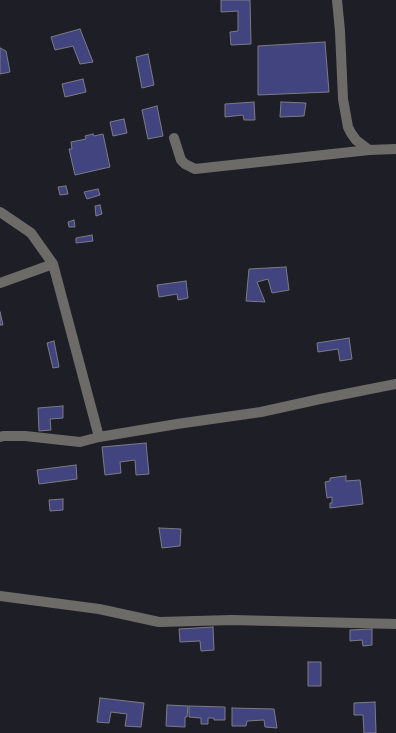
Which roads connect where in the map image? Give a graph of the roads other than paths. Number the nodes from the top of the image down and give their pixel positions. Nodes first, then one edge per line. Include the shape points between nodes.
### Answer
1 (337, 0) edge
2 (174, 138) dead end
3 (396, 149) edge
4 (369, 150) junction
5 (0, 212) edge
6 (53, 264) junction
7 (0, 283) edge
8 (396, 384) edge
9 (99, 437) junction
10 (0, 438) edge
11 (0, 596) edge
12 (396, 624) edge

1 - 4 street via 343,99 348,127 356,140
2 - 4 street via 182,160 195,169
3 - 4 street
5 - 6 street via 31,234
6 - 7 street
6 - 9 street
8 - 9 street via 261,412
9 - 10 street via 80,442 25,436
11 - 12 street via 100,608 159,622 232,620

